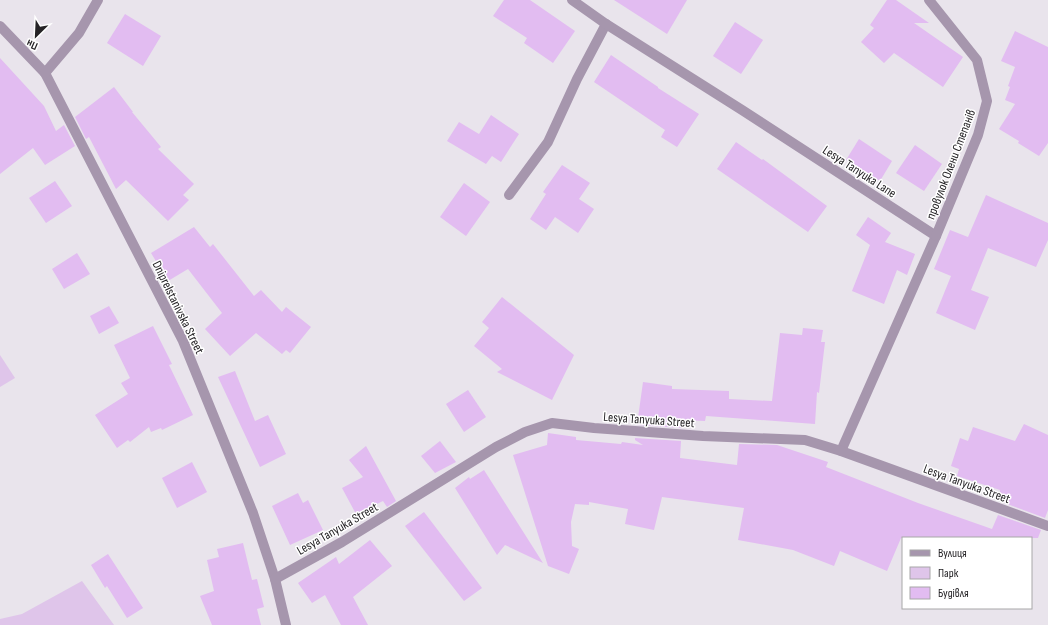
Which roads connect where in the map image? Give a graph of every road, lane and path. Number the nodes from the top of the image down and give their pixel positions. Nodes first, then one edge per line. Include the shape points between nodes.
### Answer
1 (98, 0) edge
2 (572, 0) edge
3 (929, 0) edge
4 (606, 24) junction
5 (0, 26) edge
6 (45, 74) junction
7 (509, 195) dead end
8 (936, 236) junction
9 (841, 452) junction
10 (1048, 526) edge
11 (275, 579) junction
12 (286, 625) edge

1 - 6 street via 79,33
2 - 4 street, Lesya Tanyuka Lane
3 - 8 street, провулок Олени Степанів via 977,60 987,102 978,135
4 - 7 street via 548,142
4 - 8 street, Lesya Tanyuka Lane
5 - 6 street, Dniprelstanivska Street
6 - 11 street, Dniprelstanivska Street via 183,341 253,513
8 - 9 street
9 - 10 street, Lesya Tanyuka Street
9 - 11 street, Lesya Tanyuka Street via 806,440 703,436 552,423 525,432 496,447 342,542
11 - 12 street, Dniprelstanivska Street

